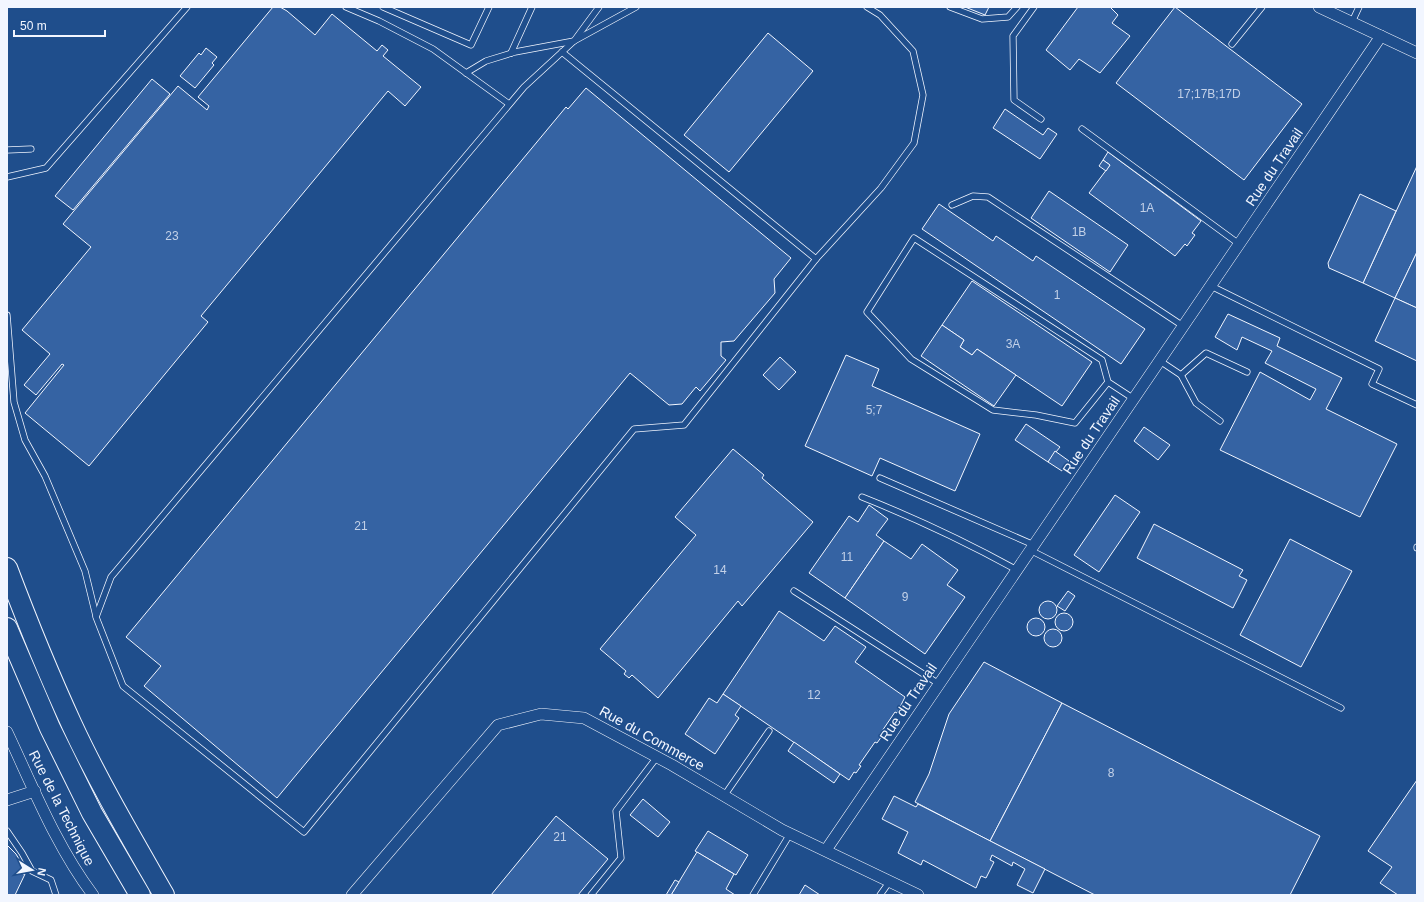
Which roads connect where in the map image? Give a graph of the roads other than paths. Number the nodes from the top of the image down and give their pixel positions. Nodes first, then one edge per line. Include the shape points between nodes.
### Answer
1 (187, 7) edge
2 (346, 7) edge
3 (383, 7) edge
4 (489, 7) edge
5 (532, 7) edge
6 (599, 7) edge
7 (636, 7) edge
8 (867, 7) edge
9 (950, 7) edge
10 (1017, 7) edge
11 (1034, 7) edge
12 (1262, 7) edge
13 (1319, 7) edge
14 (1359, 7) edge
15 (1352, 22) junction
16 (1381, 36) junction
17 (574, 41) junction
18 (1232, 44) dead end
19 (562, 52) junction
20 (511, 53) junction
21 (1417, 53) edge
22 (466, 73) junction
23 (509, 104) junction
24 (1041, 119) dead end
25 (1082, 129) dead end
26 (31, 149) dead end
27 (7, 150) edge
28 (7, 177) edge
29 (952, 205) dead end
30 (1239, 244) junction
31 (816, 259) junction
32 (1211, 286) junction
33 (7, 315) edge
34 (1183, 326) junction
35 (1160, 361) junction
36 (1247, 372) dead end
37 (1181, 375) junction
38 (1108, 382) junction
39 (1134, 399) junction
40 (1417, 405) edge
41 (1220, 421) dead end
42 (880, 478) dead end
43 (862, 497) dead end
44 (1032, 547) junction
45 (7, 568) edge
46 (1017, 570) junction
47 (794, 591) dead end
48 (96, 617) junction
49 (7, 628) edge
50 (939, 684) junction
51 (1341, 708) dead end
52 (769, 731) dead end
53 (7, 732) edge
54 (657, 757) junction
55 (35, 791) junction
56 (724, 796) junction
57 (7, 800) edge
58 (7, 831) edge
59 (790, 834) junction
60 (826, 850) junction
61 (890, 881) junction
62 (910, 893) edge
63 (56, 895) edge
64 (93, 895) edge
65 (140, 895) edge
66 (164, 895) edge
67 (352, 895) edge
68 (591, 895) edge
69 (753, 895) edge
70 (880, 895) edge

1 - 28 lane via 46,168
2 - 22 lane via 433,49
3 - 4 lane via 471,45
5 - 20 lane
6 - 17 lane
7 - 17 lane
8 - 31 lane via 880,15 913,51 923,95 914,143 881,188
9 - 10 lane via 982,19 1008,17
11 - 24 lane via 1013,36 1014,100
12 - 18 lane
13 - 15 street
14 - 15 lane
15 - 16 street
16 - 21 street
16 - 30 street, Rue du Travail
17 - 19 lane
17 - 20 lane
19 - 23 lane
19 - 31 lane
20 - 22 lane via 486,61
22 - 23 lane
23 - 48 lane via 111,577
25 - 30 lane
26 - 27 lane
29 - 34 lane via 974,196 988,197
30 - 32 street, Rue du Travail
31 - 48 lane via 684,425 634,429 304,832 123,686
32 - 34 street, Rue du Travail
32 - 40 lane via 1379,369 1372,384
33 - 48 lane via 14,402 25,440 45,476 86,571
34 - 35 street, Rue du Travail
35 - 37 lane
35 - 39 street, Rue du Travail
36 - 37 lane via 1206,353
37 - 41 lane via 1196,403
38 - 38 lane via 1074,423 1036,414 994,410 911,359 867,312 914,238 1102,360
38 - 39 lane
39 - 44 street, Rue du Travail
42 - 44 lane
43 - 46 lane via 970,544
44 - 46 street, Rue du Travail
44 - 51 lane
45 - 66 highway via 36,644 72,726 111,802
46 - 50 street, Rue du Travail
47 - 50 lane
49 - 65 highway via 50,728 92,813
50 - 60 street, Rue du Travail
52 - 56 lane
53 - 55 street, Rue de la Technique
54 - 56 street, Rue du Commerce
54 - 67 street, Rue du Commerce via 584,718 542,714 498,725
54 - 68 lane via 616,811 621,858
55 - 57 street
55 - 64 street, Rue de la Technique via 72,865
56 - 59 street, Rue du Commerce
58 - 63 lane via 32,871 51,880
59 - 60 street, Rue du Commerce
59 - 69 lane
60 - 61 street, Rue du Commerce
61 - 62 street, Rue du Commerce
61 - 70 lane

